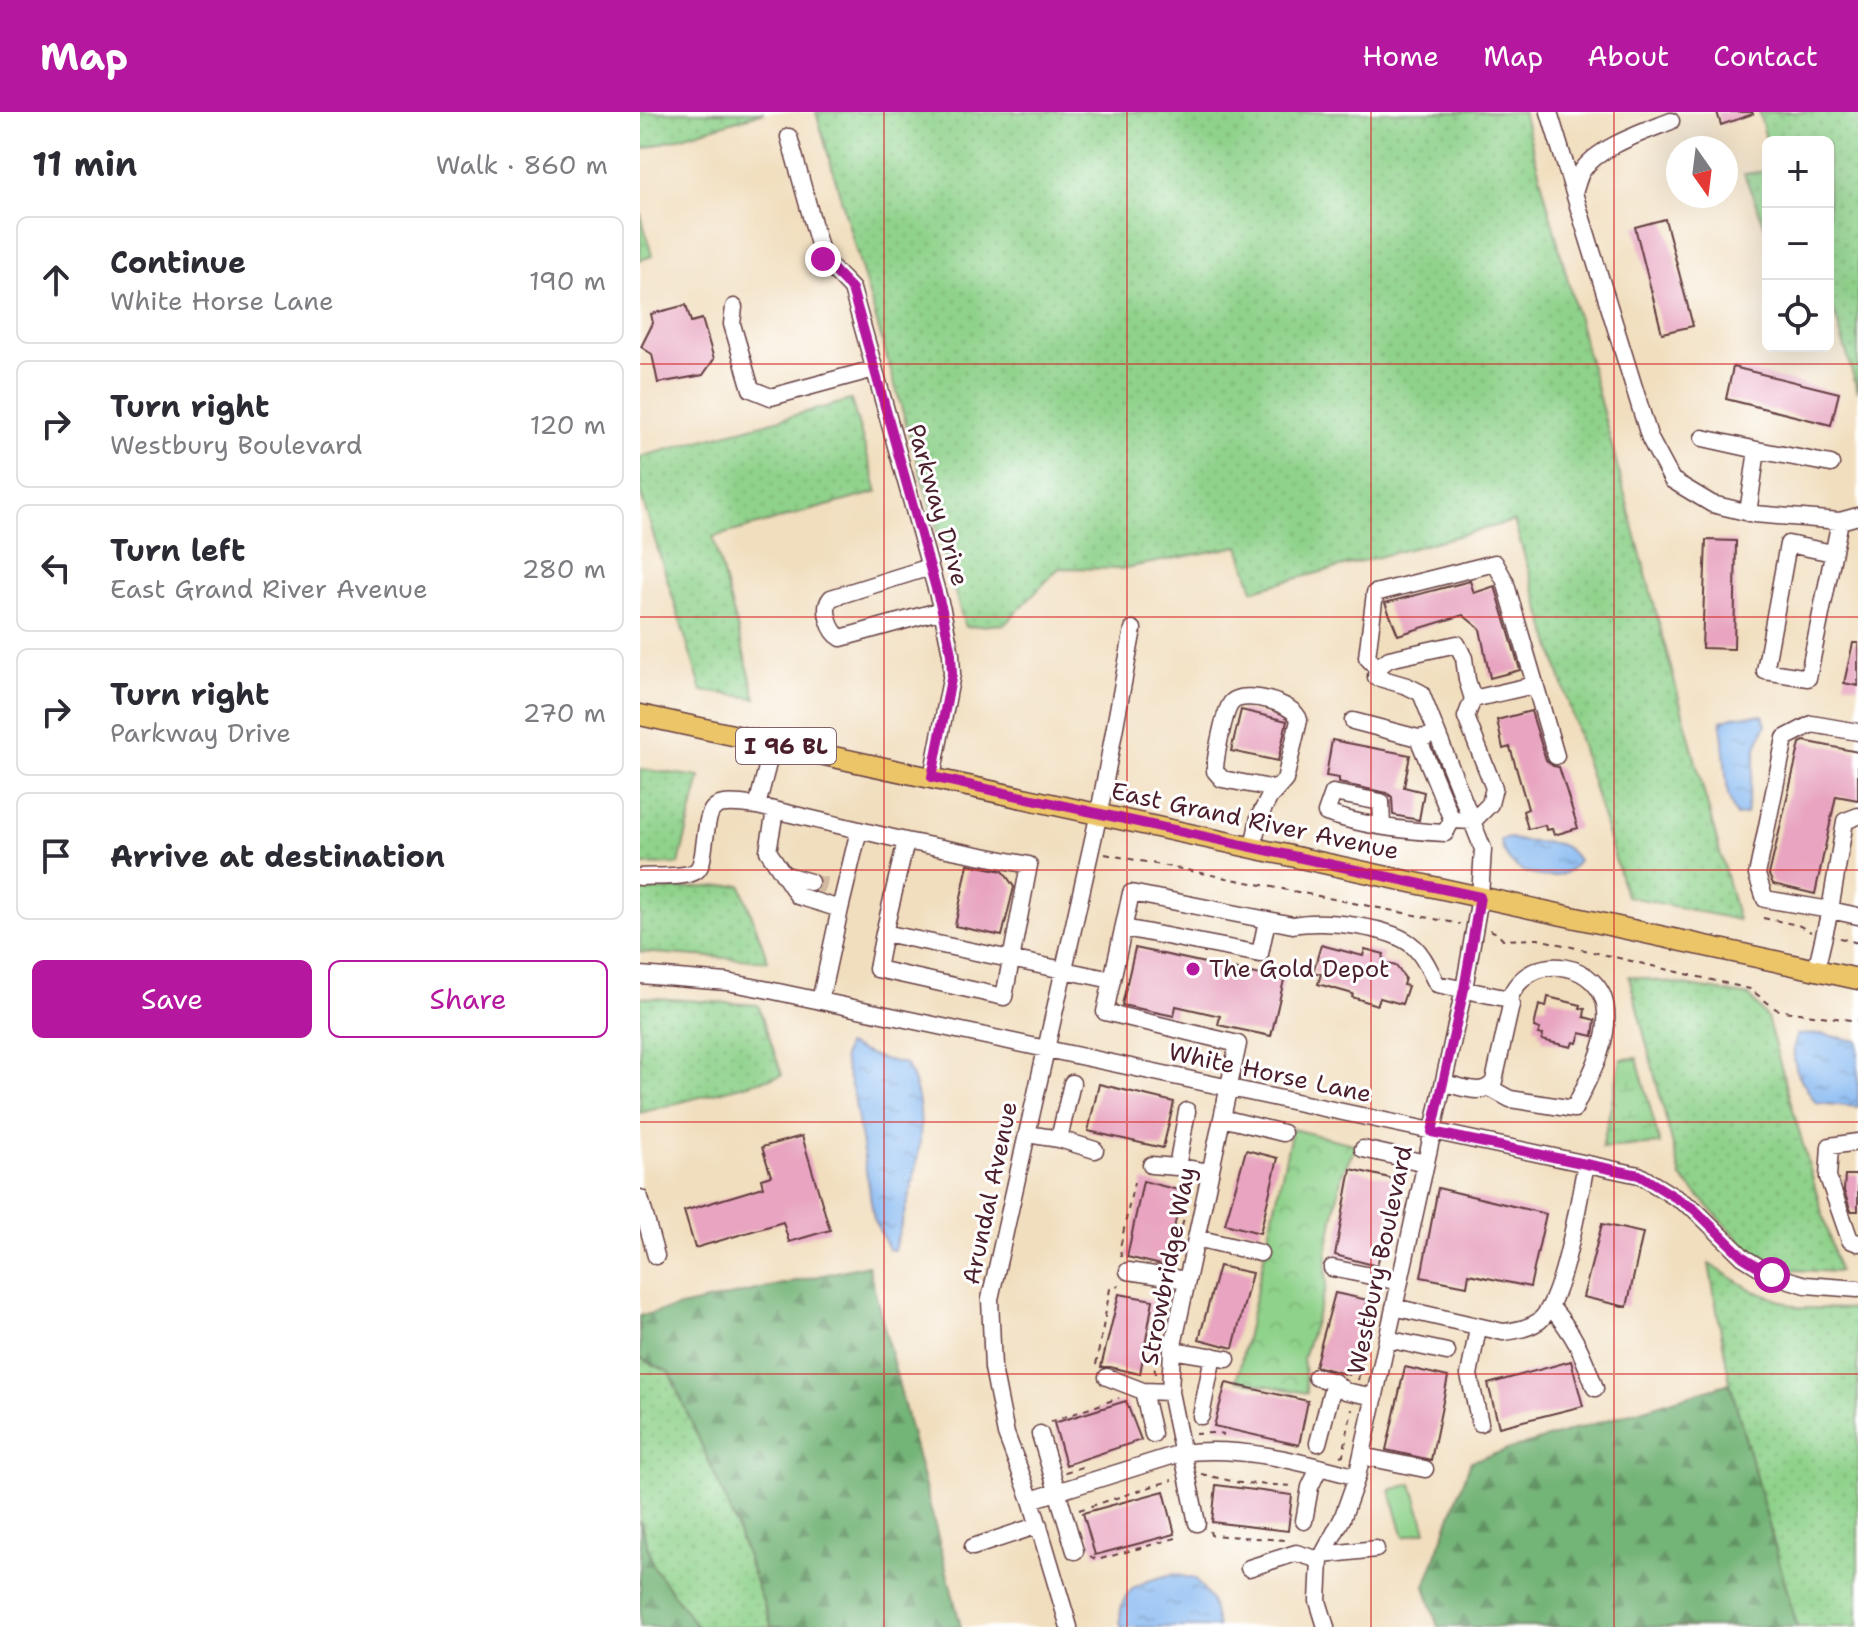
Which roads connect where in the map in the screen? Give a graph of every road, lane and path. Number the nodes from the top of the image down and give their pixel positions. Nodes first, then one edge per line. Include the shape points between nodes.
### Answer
1 (1549, 112) edge
2 (1671, 121) edge
3 (789, 137) dead end
4 (1575, 190) junction
5 (734, 307) dead end
6 (874, 369) junction
7 (1703, 438) dead end
8 (1757, 450) junction
9 (1831, 464) dead end
10 (1748, 513) junction
11 (1858, 516) edge
12 (1840, 521) junction
13 (1833, 553) junction
14 (930, 567) junction
15 (942, 610) junction
16 (1133, 629) dead end
17 (1377, 668) junction
18 (1534, 685) junction
19 (1473, 699) junction
20 (640, 715) edge
21 (1353, 721) dead end
22 (1858, 732) edge
23 (1439, 736) junction
24 (1418, 738) junction
25 (773, 744) junction
26 (1556, 756) dead end
27 (932, 777) junction
28 (1276, 789) junction
29 (757, 806) junction
30 (775, 811) junction
31 (1099, 813) junction
32 (1858, 816) edge
33 (1452, 820) junction
34 (1473, 821) junction
35 (1382, 826) dead end
36 (859, 830) junction
37 (906, 841) junction
38 (1253, 848) junction
39 (1091, 851) junction
40 (783, 874) junction
41 (640, 877) edge
42 (810, 882) tunnel mouth
43 (1480, 897) junction
44 (840, 909) junction
45 (1830, 910) junction
46 (1858, 916) edge
47 (1763, 918) dead end
48 (1267, 920) junction
49 (1460, 924) dead end
50 (1124, 928) junction
51 (1489, 930) dead end
52 (884, 933) junction
53 (1812, 933) dead end
54 (1837, 937) dead end
55 (1858, 943) edge
56 (1012, 959) junction
57 (1064, 970) junction
58 (1816, 970) junction
59 (640, 975) edge
60 (1858, 979) edge
61 (1112, 980) junction
62 (1464, 989) junction
63 (1506, 998) junction
64 (820, 1001) junction
65 (1858, 1021) edge
66 (1046, 1049) junction
67 (1072, 1083) dead end
68 (1444, 1083) junction
69 (1490, 1088) junction
70 (1228, 1089) junction
71 (1187, 1111) dead end
72 (1222, 1118) junction
73 (1432, 1132) junction
74 (1283, 1133) dead end
75 (1027, 1134) junction
76 (1059, 1139) junction
77 (1858, 1142) edge
78 (1363, 1149) dead end
79 (1095, 1150) dead end
80 (1426, 1163) junction
81 (1586, 1164) junction
82 (1151, 1165) dead end
83 (1177, 1167) junction
84 (1210, 1172) junction
85 (1134, 1182) dead end
86 (640, 1198) edge
87 (1188, 1200) dead end
88 (1196, 1238) junction
89 (1858, 1243) edge
90 (1260, 1253) dead end
91 (656, 1256) dead end
92 (1125, 1264) joint
93 (1332, 1268) dead end
94 (1179, 1279) junction
95 (1400, 1282) junction
96 (1119, 1286) dead end
97 (1858, 1289) edge
98 (1376, 1292) dead end
99 (1550, 1306) junction
100 (1394, 1307) junction
101 (1478, 1328) junction
102 (1387, 1339) junction
103 (1172, 1350) junction
104 (1447, 1352) dead end
105 (1101, 1372) joint
106 (1316, 1377) dead end
107 (1334, 1382) junction
108 (1595, 1388) dead end
109 (1143, 1391) junction
110 (1170, 1392) junction
111 (1355, 1393) junction
112 (1123, 1396) dead end
113 (1375, 1397) junction
114 (1201, 1416) dead end
115 (1480, 1423) dead end
116 (1044, 1430) joint
117 (1153, 1434) dead end
118 (1190, 1435) dead end
119 (1228, 1436) dead end
120 (1318, 1443) dead end
121 (1181, 1453) junction
122 (1362, 1456) junction
123 (1325, 1463) junction
124 (1091, 1465) dead end
125 (1425, 1469) dead end
126 (1188, 1475) junction
127 (1357, 1477) junction
128 (1057, 1484) junction
129 (1300, 1487) dead end
130 (1031, 1500) junction
131 (1078, 1511) dead end
132 (1304, 1521) dead end
133 (1039, 1525) junction
134 (1203, 1525) joint
135 (1293, 1536) dead end
136 (1176, 1538) dead end
137 (973, 1547) dead end
138 (1376, 1549) dead end
139 (1082, 1553) joint
140 (1321, 1558) junction
141 (1249, 1568) dead end
142 (1069, 1627) edge
143 (1326, 1627) edge

1 - 4 street
2 - 4 street via 1597,156
3 - 6 street, Parkway Drive via 823,259 852,289
4 - 10 street via 1657,452 1672,480 1712,504
5 - 6 street via 732,324 751,389 771,397
6 - 14 street, Parkway Drive
7 - 8 street
8 - 9 street
8 - 10 street
10 - 12 street
11 - 12 street
12 - 13 street
13 - 13 street via 1788,544 1765,671 1808,678
14 - 15 street, Parkway Drive
14 - 15 street via 831,598 826,609 841,638
15 - 27 street, Parkway Drive via 952,674
16 - 31 street, Arundal Avenue
17 - 18 street via 1367,657 1375,593 1495,563 1505,581
17 - 19 street via 1389,659 1457,644
17 - 23 street, Westbury Boulevard via 1376,677 1421,693
18 - 19 street
18 - 26 street
19 - 34 street via 1466,717 1494,788 1490,804
20 - 25 main road, East Grand River Avenue / I 96 BL
21 - 24 street
22 - 45 street via 1812,724 1785,738 1757,875 1765,899
23 - 24 street
23 - 34 street, Westbury Boulevard
24 - 33 street
25 - 27 main road, East Grand River Avenue / I 96 BL
25 - 29 street
27 - 31 main road, East Grand River Avenue / I 96 BL
28 - 28 street via 1287,774 1298,713 1289,706 1237,699 1228,707 1215,771 1229,781
28 - 38 street via 1259,817
29 - 30 street
29 - 41 street via 716,804 697,871
30 - 36 street
30 - 40 street via 768,851
31 - 38 main road, East Grand River Avenue / I 96 BL
31 - 39 street, Arundal Avenue
32 - 45 street via 1845,821
33 - 34 street
33 - 35 street via 1445,833
34 - 43 street, Westbury Boulevard via 1483,844
36 - 37 street
36 - 44 street via 837,888
37 - 52 street
37 - 56 street via 1029,865
38 - 43 main road, East Grand River Avenue / I 96 BL
39 - 49 path
39 - 57 street, Arundal Avenue
40 - 42 street
40 - 44 street via 798,896
43 - 58 main road, East Grand River Avenue / I 96 BL
43 - 62 street, Westbury Boulevard
44 - 64 street
45 - 46 street
45 - 58 street
47 - 53 path
48 - 50 street via 1260,954
48 - 50 street via 1131,893
48 - 62 street via 1293,925 1331,922 1398,936 1421,955 1437,984
50 - 61 street
51 - 65 path via 1503,940 1538,939 1750,989 1784,1011
52 - 56 street
52 - 56 street via 877,969 1004,997
54 - 55 path
56 - 57 street
57 - 61 street
57 - 66 street, Arundal Avenue
58 - 60 main road, East Grand River Avenue / I 96 BL
59 - 64 street, White Horse Lane via 727,982
61 - 70 street, Strowbridge Way via 1105,1012 1238,1044
62 - 63 street
62 - 68 street, Westbury Boulevard
63 - 69 street via 1511,1005
63 - 69 street via 1531,971 1550,965 1574,970 1597,986 1606,1007 1606,1030 1574,1109 1510,1099
64 - 66 street, White Horse Lane
66 - 70 street, White Horse Lane
66 - 75 street, Arundal Avenue
67 - 76 street
68 - 69 street
68 - 73 street, Westbury Boulevard
70 - 72 street, Strowbridge Way
70 - 73 street, White Horse Lane
71 - 83 street
72 - 74 street
72 - 84 street, Strowbridge Way
73 - 80 street, Westbury Boulevard
73 - 81 street, White Horse Lane
75 - 76 street
75 - 130 street, Arundal Avenue via 990,1299 993,1368 1006,1434
76 - 79 street
77 - 89 street via 1830,1146 1828,1177 1850,1240
78 - 80 street
80 - 95 street, Westbury Boulevard
81 - 97 street, White Horse Lane via 1639,1175 1667,1190 1743,1257 1772,1275 1806,1285
81 - 99 street
82 - 83 street
83 - 84 street
84 - 88 street, Strowbridge Way
85 - 92 path via 1120,1248
86 - 91 street
87 - 94 path
88 - 90 street
88 - 94 street, Strowbridge Way
92 - 94 street
93 - 95 street
94 - 103 street, Strowbridge Way
95 - 100 street, Westbury Boulevard
96 - 105 path via 1110,1289
98 - 111 path
99 - 101 street via 1540,1320 1520,1330
99 - 108 street via 1581,1348
100 - 101 street
100 - 102 street, Westbury Boulevard
101 - 115 street via 1469,1375
102 - 104 street
102 - 113 street, Westbury Boulevard
103 - 110 street, Strowbridge Way
103 - 114 street via 1220,1357
105 - 109 street
106 - 107 street
107 - 111 street
107 - 120 street
109 - 110 street
109 - 117 street
110 - 121 street, Strowbridge Way
111 - 113 street
111 - 123 path via 1343,1455
112 - 116 path via 1052,1419
113 - 122 street, Westbury Boulevard
116 - 128 street
118 - 119 path
121 - 123 street via 1243,1452
121 - 126 street, Strowbridge Way
121 - 128 street
122 - 125 street
122 - 127 street, Westbury Boulevard
123 - 127 street
123 - 132 street via 1310,1487
124 - 128 path
126 - 129 path
126 - 131 path
126 - 134 street, Strowbridge Way
127 - 140 street, Westbury Boulevard
128 - 130 street
128 - 139 street
130 - 133 street, Arundal Avenue
133 - 137 street
133 - 142 street, Arundal Avenue
134 - 135 path via 1211,1535 1286,1540
136 - 139 path via 1097,1560
138 - 140 street
140 - 141 street via 1296,1553
140 - 143 street, Westbury Boulevard via 1318,1601

